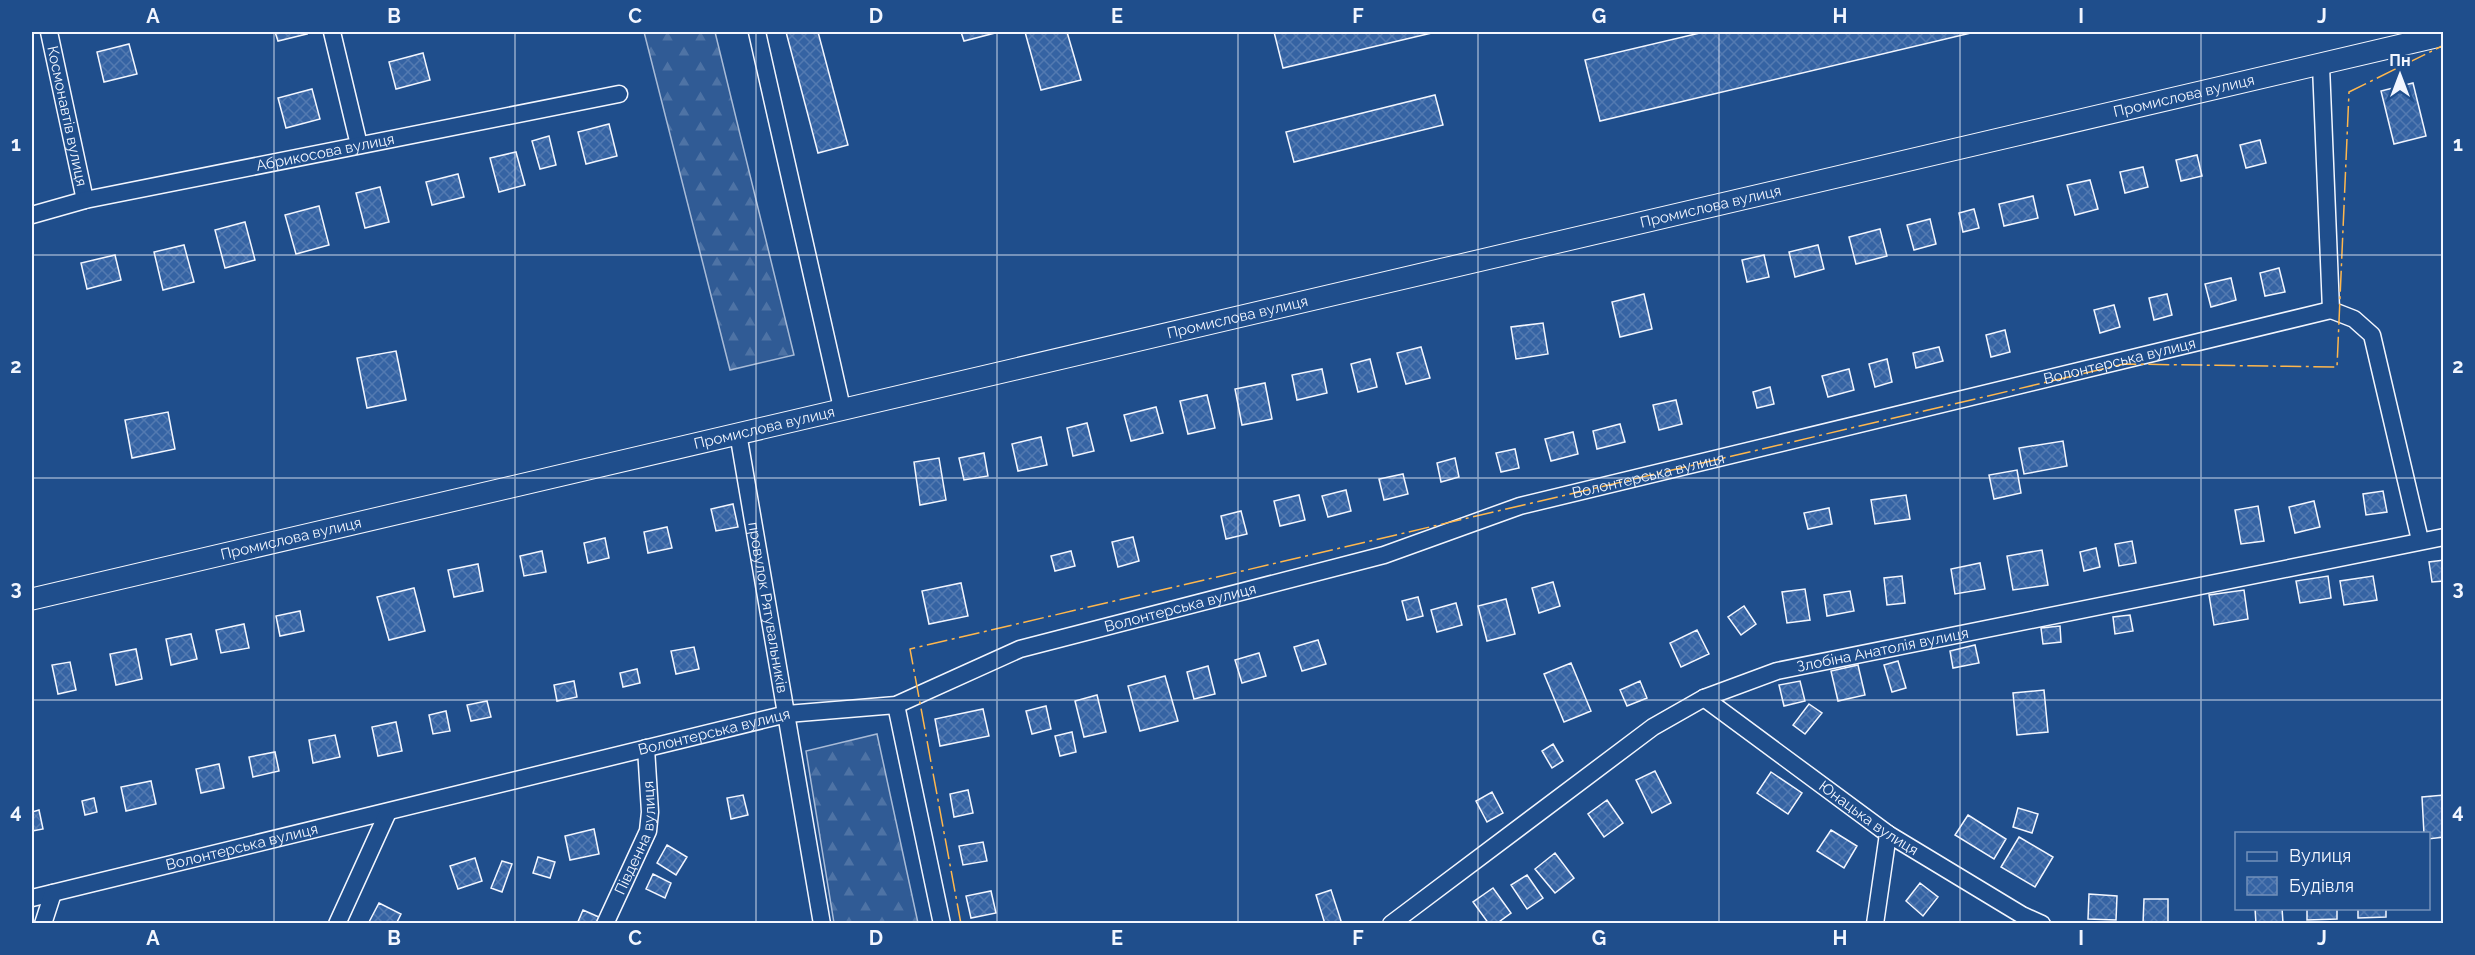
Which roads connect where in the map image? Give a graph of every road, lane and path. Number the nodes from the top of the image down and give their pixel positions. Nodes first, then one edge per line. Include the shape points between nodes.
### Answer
1 (49, 32) edge
2 (332, 32) edge
3 (757, 32) edge
4 (2444, 35) edge
5 (2321, 66) junction
6 (619, 94) dead end
7 (359, 145) junction
8 (85, 200) junction
9 (32, 215) edge
10 (2331, 310) junction
11 (842, 408) junction
12 (738, 433) junction
13 (2444, 537) edge
14 (2420, 540) junction
15 (32, 599) edge
16 (1704, 698) junction
17 (896, 705) junction
18 (787, 714) junction
19 (646, 748) junction
20 (388, 812) junction
21 (1888, 834) junction
22 (53, 893) junction
23 (32, 898) edge
24 (43, 924) edge
25 (337, 924) edge
26 (605, 924) edge
27 (822, 924) edge
28 (942, 924) edge
29 (1391, 924) edge
30 (1875, 924) edge
31 (2042, 924) edge

1 - 8 street, Космонавтів вулиця
2 - 7 street
3 - 11 street
4 - 5 street, Промислова вулиця
5 - 10 street
5 - 11 street, Промислова вулиця
6 - 7 street, Абрикосова вулиця
7 - 8 street, Абрикосова вулиця
8 - 9 street, Абрикосова вулиця
10 - 14 street via 2355,319 2372,335
10 - 17 street, Волонтерська вулиця via 1520,506 1384,555 1020,649
11 - 12 street, Промислова вулиця
12 - 15 street, Промислова вулиця
12 - 18 street, провулок Рятувальників
13 - 14 street, Злобіна Анатолія вулиця
14 - 16 street, Злобіна Анатолія вулиця via 1777,671
16 - 21 street, Юнацька вулиця
16 - 29 street, Злобіна Анатолія вулиця via 1653,727
17 - 18 street, Волонтерська вулиця
17 - 28 street
18 - 19 street, Волонтерська вулиця
18 - 27 street, провулок Рятувальників
19 - 20 street, Волонтерська вулиця
19 - 26 street, Південна вулиця via 648,831
20 - 22 street, Волонтерська вулиця
20 - 25 street
21 - 30 street
21 - 31 street, Юнацька вулиця
22 - 23 street, Волонтерська вулиця
22 - 24 street

